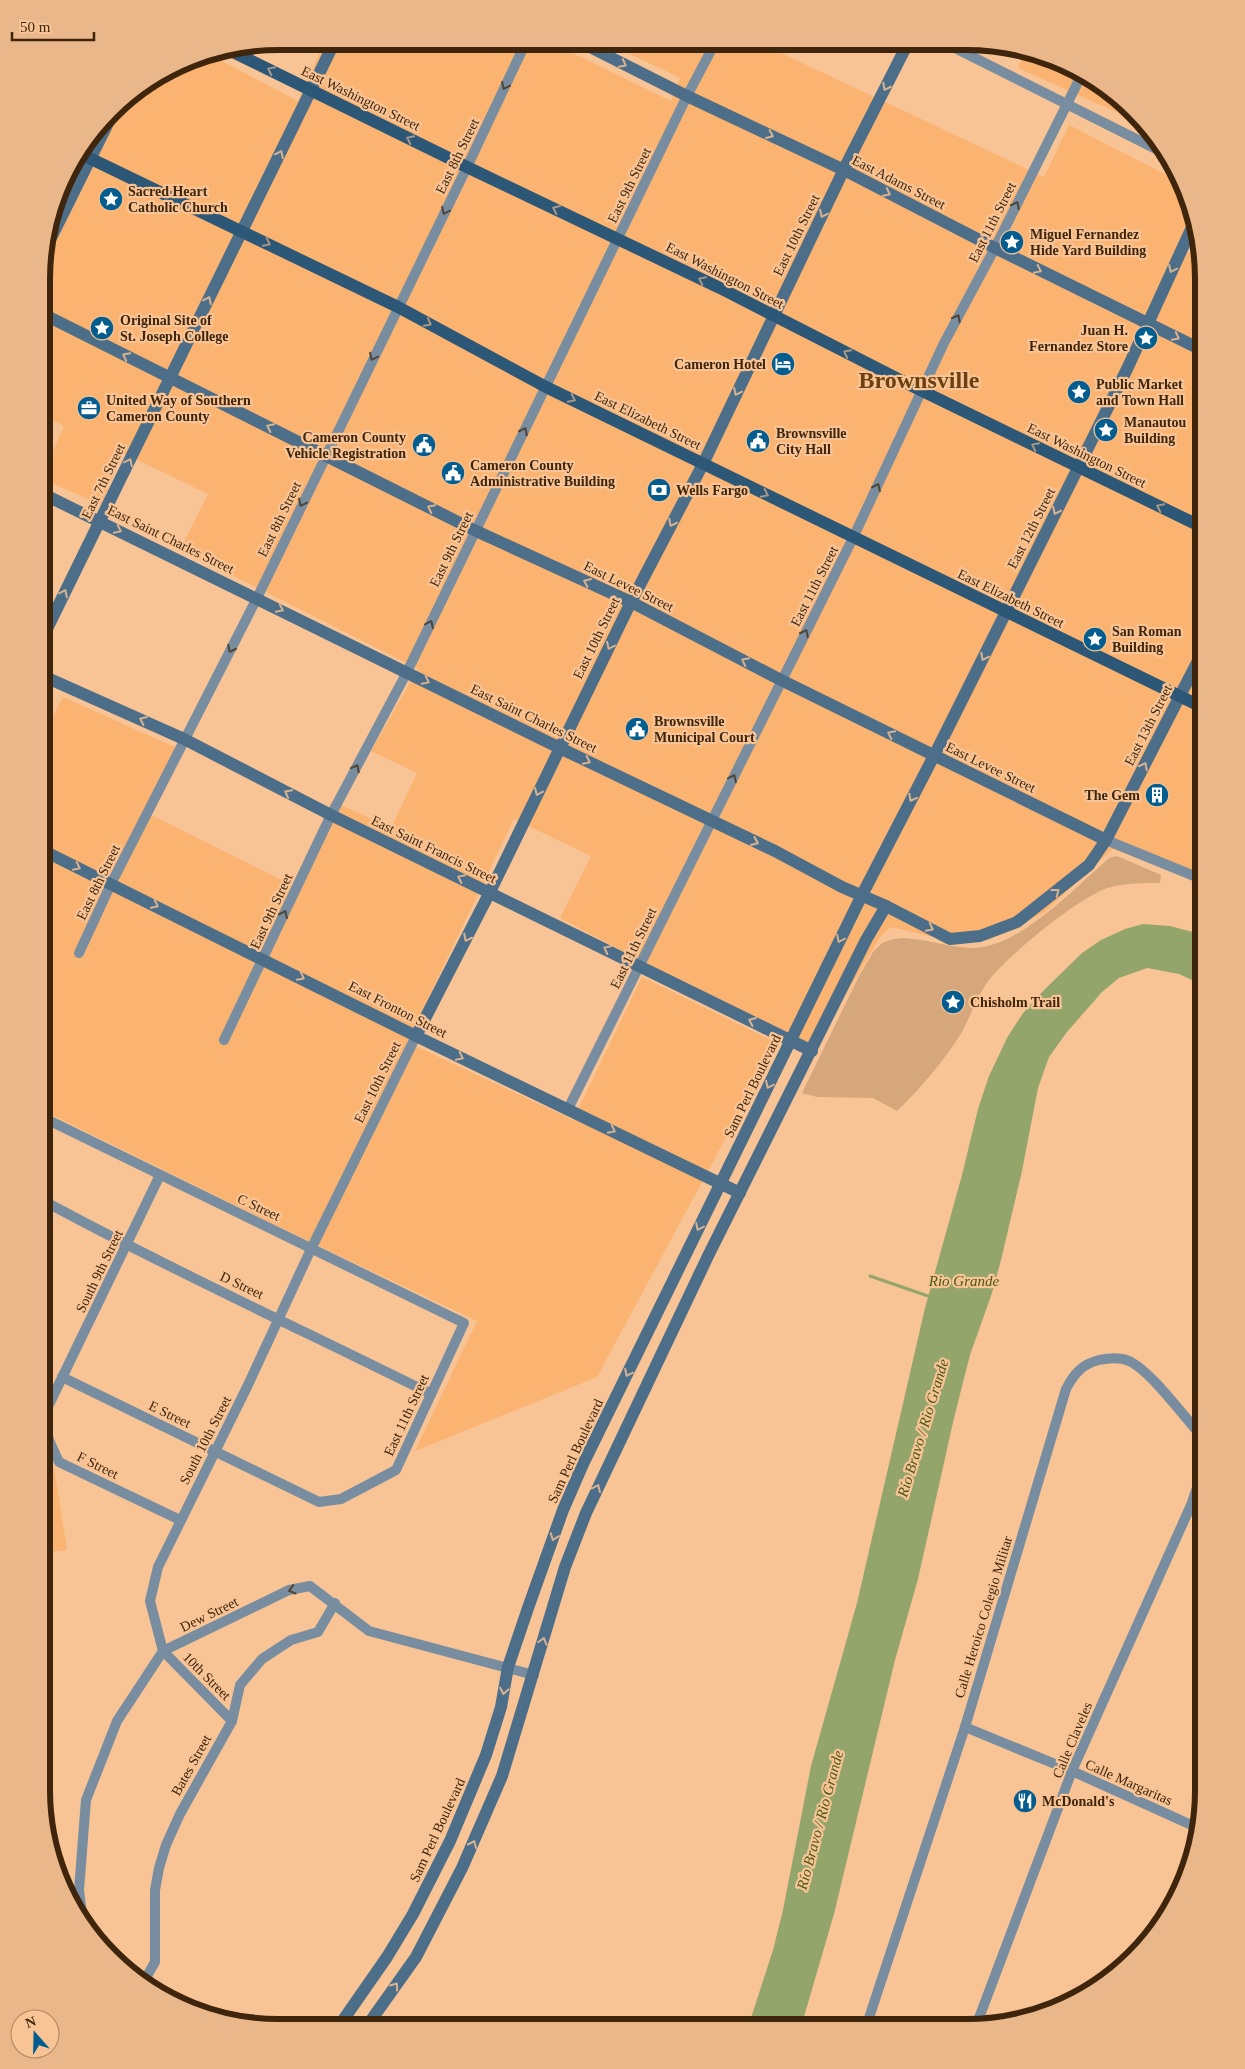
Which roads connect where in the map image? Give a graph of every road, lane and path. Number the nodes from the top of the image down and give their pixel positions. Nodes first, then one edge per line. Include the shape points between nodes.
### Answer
1 (331, 50) edge
2 (522, 50) edge
3 (596, 50) edge
4 (711, 50) edge
5 (904, 50) edge
6 (959, 50) edge
7 (237, 54) edge
8 (1079, 80) edge
9 (312, 90) junction
10 (687, 96) junction
11 (1067, 104) junction
12 (1153, 147) edge
13 (86, 156) edge
14 (85, 157) edge
15 (467, 167) junction
16 (844, 170) junction
17 (58, 220) edge
18 (242, 231) junction
19 (1190, 231) edge
20 (618, 239) junction
21 (994, 248) junction
22 (398, 307) junction
23 (774, 316) junction
24 (50, 318) edge
25 (1148, 322) junction
26 (1195, 346) edge
27 (170, 379) junction
28 (546, 387) junction
29 (922, 391) junction
30 (325, 454) junction
31 (703, 464) junction
32 (1078, 468) junction
33 (50, 497) edge
34 (100, 521) junction
35 (1195, 524) edge
36 (474, 530) junction
37 (853, 538) junction
38 (257, 598) junction
39 (631, 602) junction
40 (1006, 612) junction
41 (50, 623) edge
42 (1195, 667) edge
43 (407, 672) junction
44 (50, 679) edge
45 (781, 680) junction
46 (1180, 696) junction
47 (1195, 704) edge
48 (184, 739) junction
49 (559, 748) junction
50 (934, 755) junction
51 (331, 815) junction
52 (711, 822) junction
53 (1106, 840) junction
54 (50, 854) edge
55 (1195, 876) edge
56 (111, 884) junction
57 (490, 892) junction
58 (862, 895) junction
59 (886, 906) junction
60 (1017, 922) joint
61 (79, 953) dead end
62 (264, 958) junction
63 (640, 965) junction
64 (416, 1036) junction
65 (224, 1040) dead end
66 (791, 1040) junction
67 (812, 1050) junction
68 (568, 1109) junction
69 (50, 1121) edge
70 (160, 1175) junction
71 (721, 1183) junction
72 (740, 1193) junction
73 (50, 1204) edge
74 (126, 1246) junction
75 (312, 1247) junction
76 (279, 1318) junction
77 (464, 1323) joint
78 (62, 1377) junction
79 (431, 1394) junction
80 (50, 1402) edge
81 (1195, 1429) edge
82 (50, 1442) edge
83 (215, 1451) junction
84 (1195, 1491) edge
85 (319, 1502) joint
86 (180, 1520) junction
87 (334, 1603) junction
88 (163, 1651) junction
89 (508, 1667) junction
90 (534, 1675) junction
91 (232, 1721) junction
92 (965, 1727) junction
93 (1072, 1771) junction
94 (1192, 1825) edge
95 (436, 1870) junction
96 (455, 1882) junction
97 (81, 1903) edge
98 (147, 1976) edge
99 (344, 2019) edge
100 (372, 2019) edge
101 (869, 2019) edge
102 (979, 2019) edge

1 - 9 main road, East 7th Street
2 -> 15 street, East 8th Street
3 -> 10 main road, East Adams Street
4 - 10 street, East 9th Street
5 -> 16 main road, East 10th Street
6 - 11 street
9 -> 7 main road, East Washington Street
8 - 11 street, East 11th Street
15 -> 9 main road, East Washington Street
18 -> 9 main road, East 7th Street
10 -> 16 main road, East Adams Street
10 - 20 street, East 9th Street
11 - 12 street
21 -> 11 street, East 11th Street
13 - 18 main road, East Elizabeth Street
14 - 17 main road
20 -> 15 main road, East Washington Street
15 -> 22 street, East 8th Street
16 -> 21 main road, East Adams Street
16 -> 23 main road, East 10th Street
18 -> 22 main road, East Elizabeth Street
27 -> 18 main road, East 7th Street
19 -> 25 main road, East 12th Street
23 -> 20 main road, East Washington Street
20 - 28 street, East 9th Street
21 -> 25 main road, East Adams Street
29 -> 21 street, East 11th Street
22 -> 28 main road, East Elizabeth Street
22 -> 30 street, East 8th Street
29 -> 23 main road, East Washington Street
23 -> 31 main road, East 10th Street
27 -> 24 main road, East Levee Street
25 -> 26 main road, East Adams Street
25 - 32 main road, East 12th Street
30 -> 27 main road, East Levee Street
34 -> 27 main road, East 7th Street
28 -> 31 main road, East Elizabeth Street
36 -> 28 street, East 9th Street
32 -> 29 main road, East Washington Street
37 -> 29 street, East 11th Street
36 -> 30 main road, East Levee Street
30 -> 38 street, East 8th Street
31 -> 37 main road, East Elizabeth Street
31 -> 39 main road, East 10th Street
35 -> 32 main road, East Washington Street
32 -> 40 main road, East 12th Street
33 - 34 main road, East Saint Charles Street
34 -> 38 main road, East Saint Charles Street
41 -> 34 main road, East 7th Street
39 -> 36 main road, East Levee Street
43 -> 36 street, East 9th Street
37 - 40 main road, East Elizabeth Street
45 -> 37 street, East 11th Street
38 -> 43 main road, East Saint Charles Street
38 -> 48 street, East 8th Street
45 -> 39 main road, East Levee Street
39 -> 49 main road, East 10th Street
40 - 46 main road, East Elizabeth Street
40 -> 50 main road, East 12th Street
42 - 46 main road, East 13th Street
43 -> 49 main road, East Saint Charles Street
51 -> 43 street, East 9th Street
48 -> 44 main road, East Saint Francis Street
50 -> 45 main road, East Levee Street
52 -> 45 street, East 11th Street
46 - 47 main road, East Elizabeth Street
53 -> 46 main road, East 13th Street
51 -> 48 main road, East Saint Francis Street
48 - 56 street, East 8th Street
49 -> 52 main road, East Saint Charles Street
49 -> 57 main road, East 10th Street
50 - 53 main road, East Levee Street
50 -> 58 main road, East 12th Street
57 -> 51 main road, East Saint Francis Street
62 -> 51 street, East 9th Street
52 -> 58 main road, East Saint Charles Street
52 - 63 street, East 11th Street
53 - 55 street, East Levee Street
60 -> 53 main road, East 13th Street via 1089,866
54 -> 56 main road, East Fronton Street
56 - 61 street, East 8th Street
56 -> 62 main road, East Fronton Street
63 -> 57 main road, East Saint Francis Street
57 -> 64 main road, East 10th Street
58 - 59 main road, East Saint Charles Street
58 -> 66 main road, Sam Perl Boulevard
59 -> 60 main road, East Saint Charles Street via 950,938 980,936
59 - 67 main road
62 -> 64 main road, East Fronton Street
62 - 65 street, East 9th Street
66 -> 63 main road, East Saint Francis Street
63 - 68 street, East 11th Street
64 -> 68 main road, East Fronton Street
64 - 75 street, East 10th Street
66 - 67 main road, East Saint Francis Street
66 -> 71 main road, Sam Perl Boulevard
67 - 72 main road
68 -> 71 main road, East Fronton Street
69 - 70 street, C Street
70 - 74 street, South 9th Street
70 - 75 street, C Street
71 - 72 main road, East Fronton Street
71 -> 89 main road, Sam Perl Boulevard via 583,1464
90 -> 72 main road via 565,1567 586,1513
73 - 74 street, D Street
74 - 76 street, D Street
74 - 78 street, South 9th Street
75 - 76 street, South 10th Street
75 - 77 street, C Street
76 - 79 street, D Street
76 - 83 street, South 10th Street
77 - 79 street, East 11th Street
78 - 80 street, F Street
78 - 83 street, E Street
79 - 85 street, East 11th Street via 396,1470 341,1499
81 - 92 street, Calle Heroico Colegio Militar via 1142,1369 1128,1360 1110,1358 1088,1363 1074,1374 1066,1389
82 - 86 street, F Street via 60,1462
83 - 85 street, E Street
83 - 86 street, South 10th Street
84 - 93 street, Calle Claveles
86 - 88 street, South 10th Street via 158,1567 150,1601
87 -> 88 street, Dew Street via 310,1586 289,1590
87 - 89 street, Dew Street via 369,1631
87 - 91 street, Bates Street via 318,1632 291,1640 262,1660 240,1686
88 - 91 street, 10th Street
88 - 97 street via 117,1721 86,1800
89 - 90 street, Dew Street
89 -> 95 main road, Sam Perl Boulevard via 501,1707 478,1778
96 -> 90 main road via 502,1776
91 - 98 street, Bates Street via 166,1845 155,1890 155,1962
92 - 93 street, Calle Margaritas
92 - 101 street, Calle Heroico Colegio Militar
93 - 94 street, Calle Margaritas
93 - 102 street, Calle Claveles
95 - 96 main road
95 - 99 main road, Sam Perl Boulevard via 387,1957
100 -> 96 main road via 416,1957

